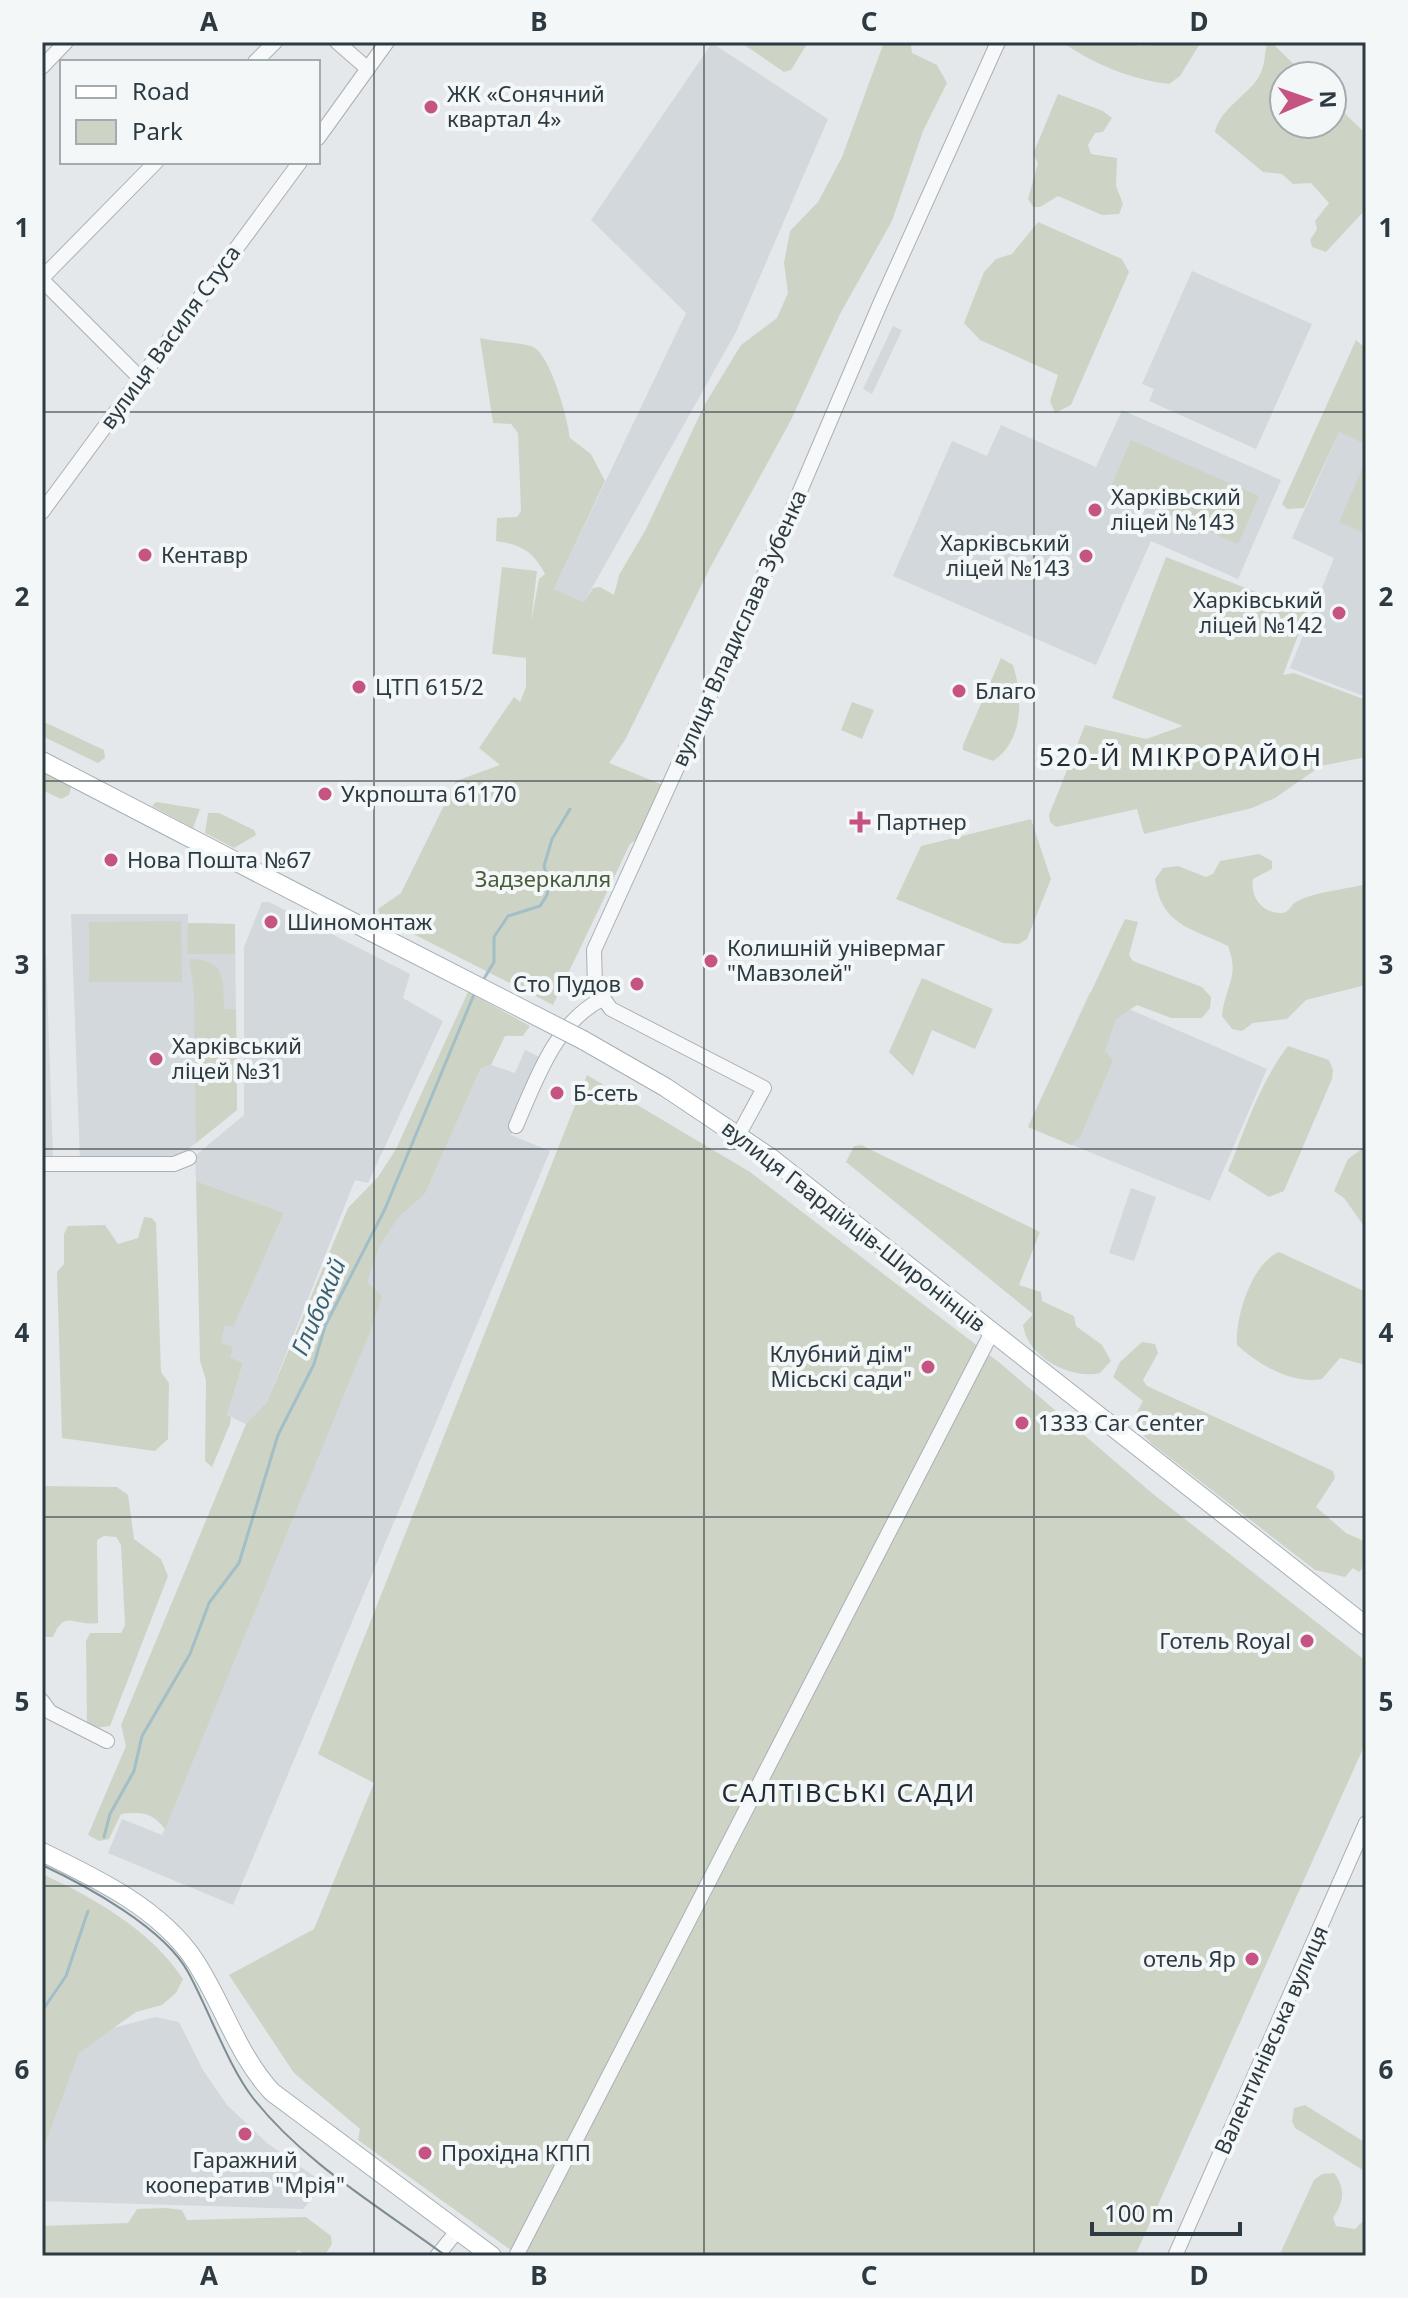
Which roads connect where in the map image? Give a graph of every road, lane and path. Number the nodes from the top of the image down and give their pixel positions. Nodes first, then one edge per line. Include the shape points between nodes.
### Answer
1 (66, 42) edge
2 (275, 42) edge
3 (337, 42) edge
4 (387, 42) edge
5 (998, 42) edge
6 (257, 60) edge
7 (42, 67) edge
8 (368, 69) junction
9 (320, 135) edge
10 (154, 164) edge
11 (299, 164) edge
12 (42, 279) edge
13 (140, 378) junction
14 (42, 512) edge
15 (42, 761) edge
16 (602, 999) junction
17 (516, 1126) dead end
18 (739, 1134) junction
19 (189, 1158) dead end
20 (42, 1164) edge
21 (991, 1334) junction
22 (1366, 1626) edge
23 (42, 1701) edge
24 (107, 1741) dead end
25 (1366, 1823) edge
26 (42, 1852) edge
27 (457, 2231) junction
28 (437, 2256) edge
29 (492, 2256) edge
30 (516, 2256) edge
31 (1175, 2256) edge

1 - 7 street
2 - 6 street
3 - 8 street
4 - 8 street
5 - 16 street, вулиця Владислава Зубенка via 594,950 593,975
8 - 9 street
10 - 12 street
11 - 13 street, вулиця Василя Стуса
12 - 13 street
13 - 14 street, вулиця Василя Стуса
15 - 18 main road, вулиця Гвардійців-Широнінців, bridge via 583,1040
16 - 17 street via 568,1024
16 - 18 street via 619,1014 764,1088
18 - 21 main road, вулиця Гвардійців-Широнінців
19 - 20 street via 174,1164
21 - 22 main road, вулиця Гвардійців-Широнінців
21 - 30 street
23 - 24 street via 50,1712
25 - 31 street, Валентинівська вулиця
26 - 27 main road via 164,1925 185,1948 246,2059 272,2092
27 - 28 street
27 - 29 main road

